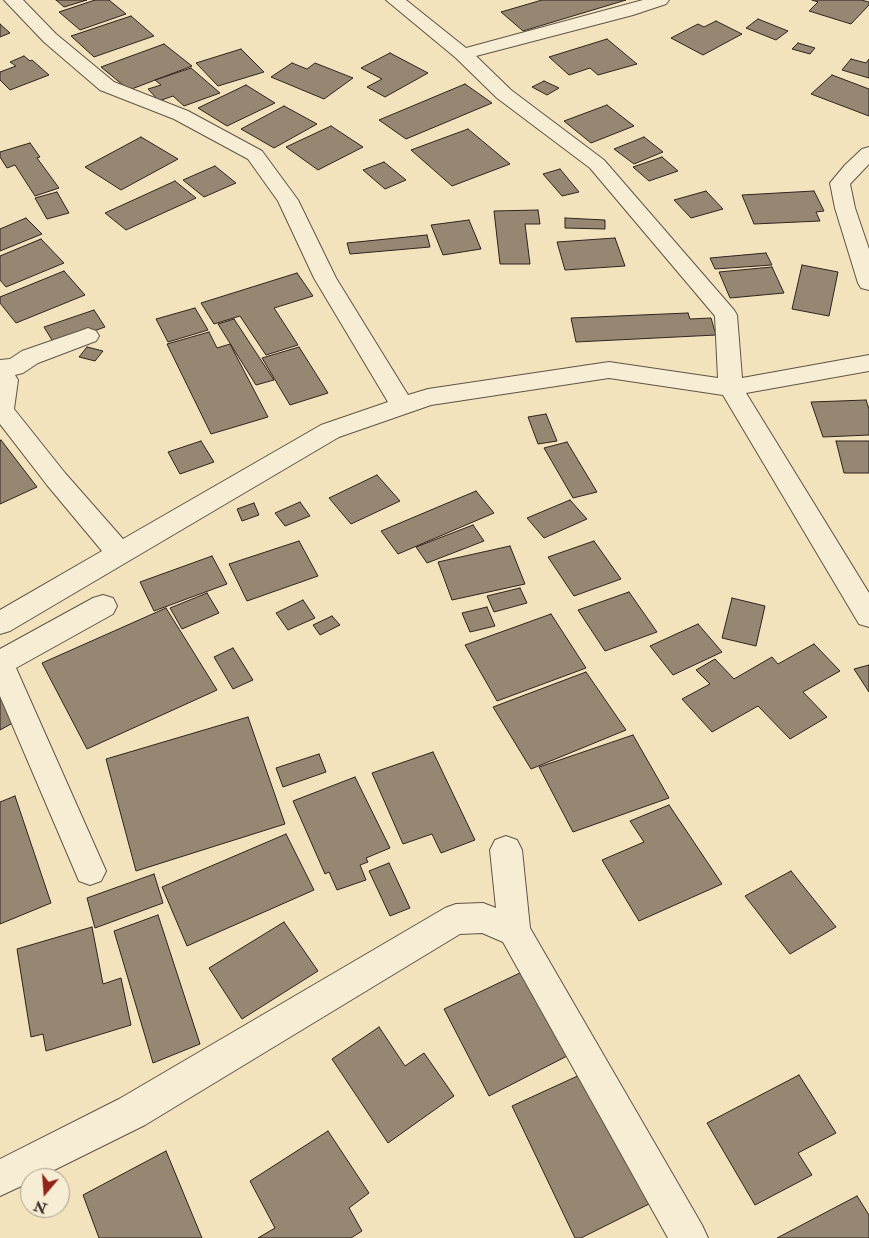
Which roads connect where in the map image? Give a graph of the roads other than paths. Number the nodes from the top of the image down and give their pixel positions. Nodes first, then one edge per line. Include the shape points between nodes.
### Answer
1 (13, 0) edge
2 (396, 0) edge
3 (660, 0) edge
4 (463, 54) junction
5 (869, 154) edge
6 (869, 283) edge
7 (88, 336) dead end
8 (869, 363) edge
9 (0, 368) edge
10 (0, 377) edge
11 (731, 388) junction
12 (402, 406) junction
13 (120, 554) junction
14 (103, 606) dead end
15 (869, 616) edge
16 (0, 623) edge
17 (0, 663) edge
18 (506, 850) dead end
19 (90, 871) dead end
20 (514, 931) junction
21 (0, 1178) edge
22 (690, 1238) edge

1 - 12 street via 50,38 106,86 181,115 255,154 288,200 325,278
2 - 4 street
3 - 4 street
4 - 11 street via 504,94 597,164 726,315
5 - 6 street via 840,183
7 - 9 street via 30,357 15,367
8 - 11 street
10 - 13 street via 6,380 2,410
11 - 12 street via 610,370 428,398
11 - 15 street
12 - 13 street via 330,431
13 - 16 street
14 - 17 street
17 - 19 street
18 - 20 street
20 - 21 street via 483,918 456,919 132,1112
20 - 22 street

